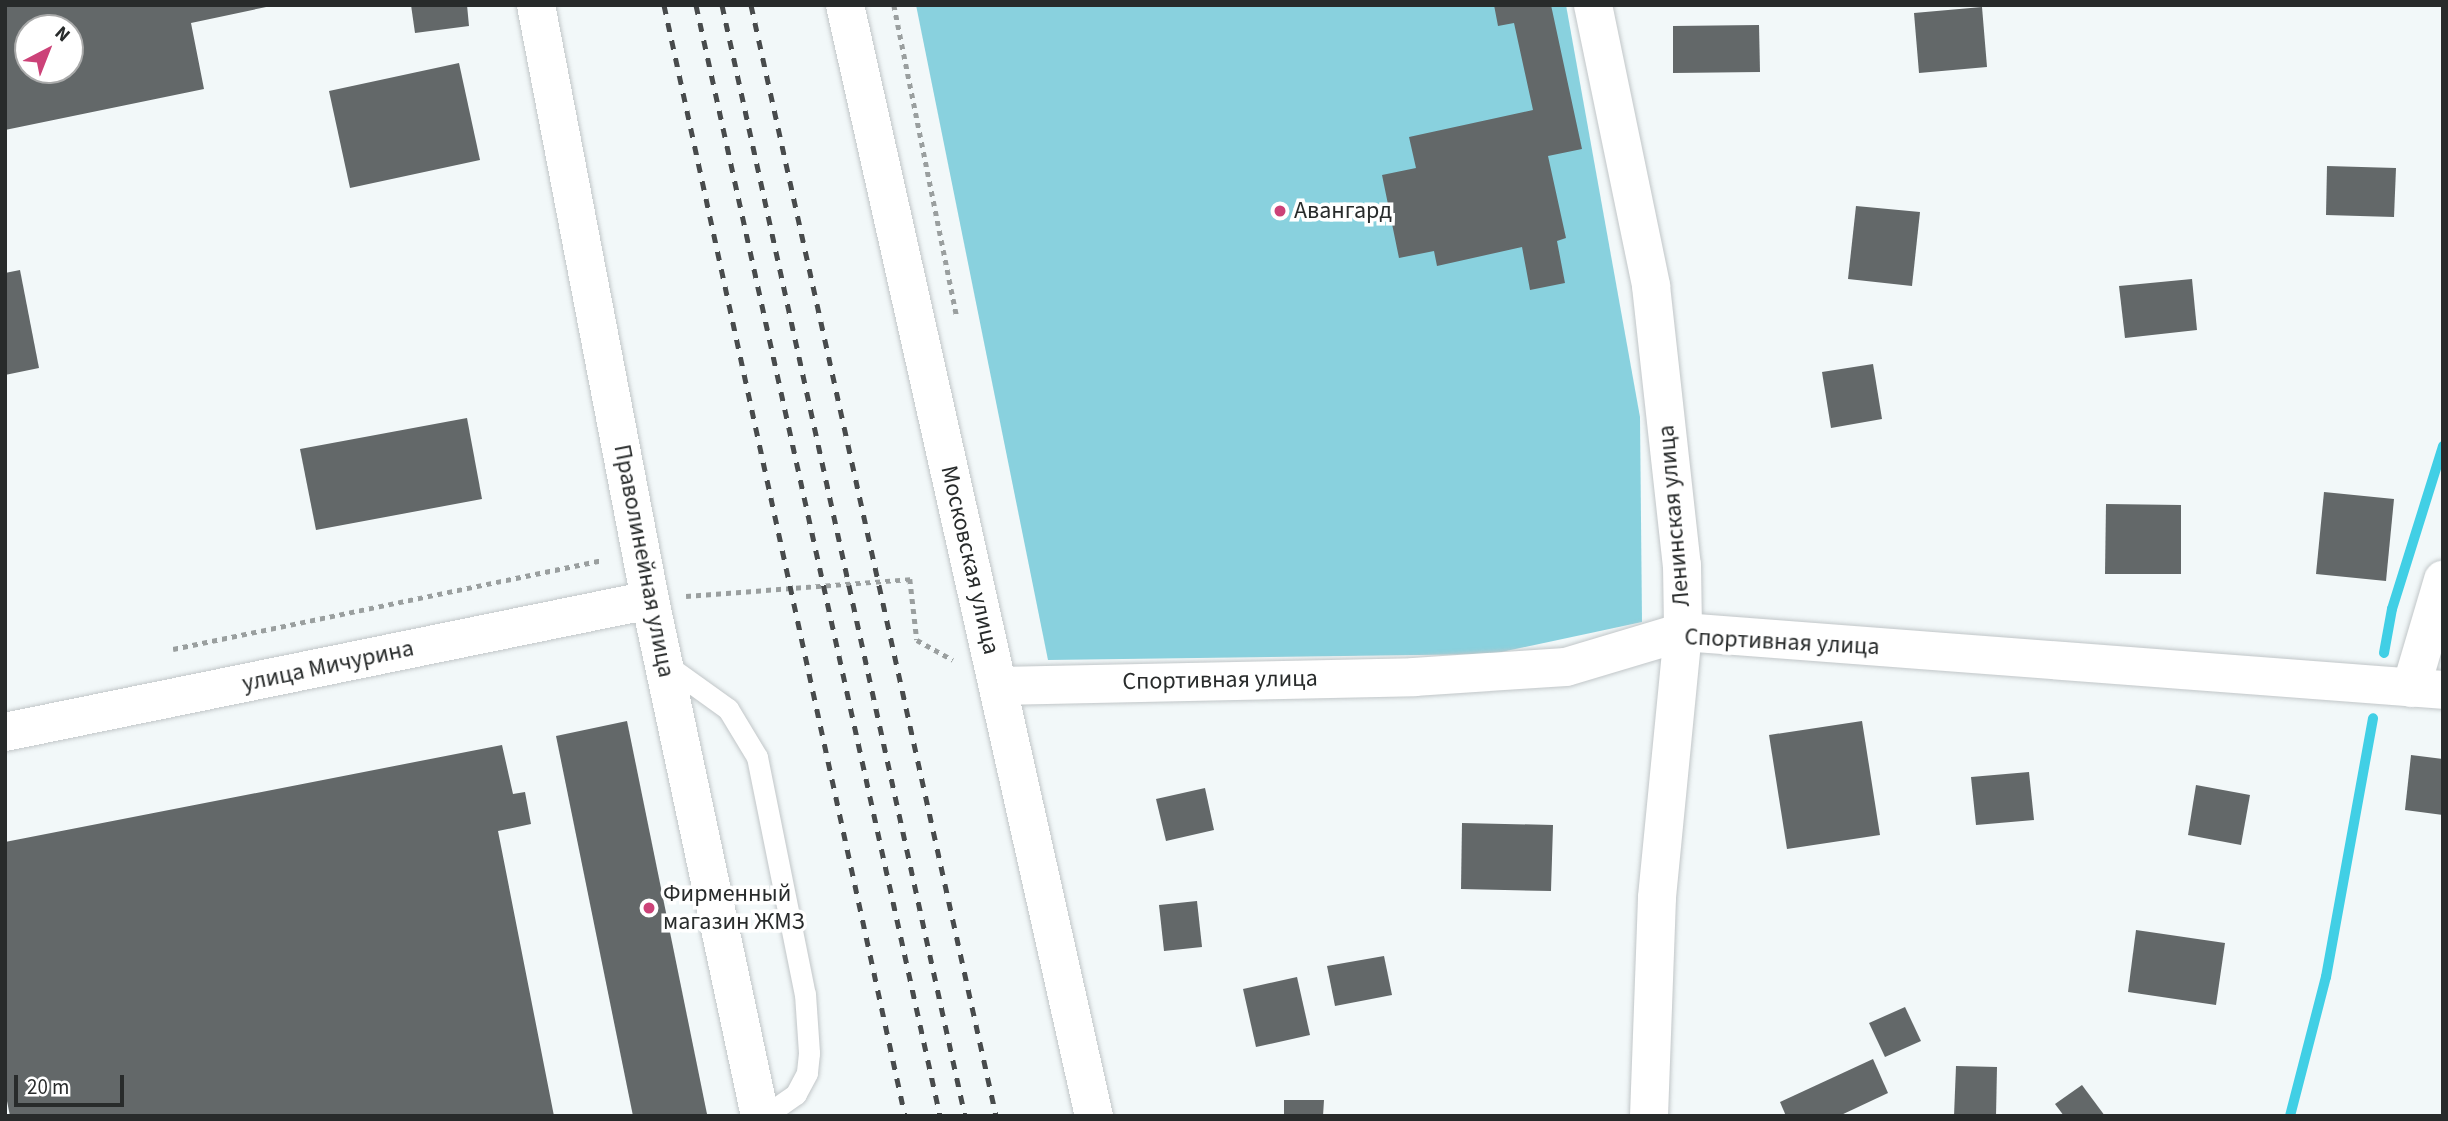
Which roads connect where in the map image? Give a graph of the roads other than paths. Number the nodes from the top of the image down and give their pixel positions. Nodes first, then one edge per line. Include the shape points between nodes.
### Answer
1 (536, 5) edge
2 (845, 5) edge
3 (1592, 5) edge
4 (2443, 580) edge
5 (650, 600) junction
6 (1683, 632) junction
7 (664, 663) junction
8 (999, 686) junction
9 (2427, 689) edge
10 (5, 732) edge
11 (762, 1116) edge
12 (1094, 1116) edge
13 (1649, 1116) edge

1 - 5 street, Праволинейная улица
2 - 8 street, Московская улица
3 - 6 street, Ленинская улица via 1651,286 1674,477
4 - 9 street
5 - 7 street, Праволинейная улица
5 - 10 street, улица Мичурина
6 - 8 street, Спортивная улица via 1566,667 1414,677
6 - 9 street, Спортивная улица
6 - 13 street, Ленинская улица via 1657,898
7 - 11 street, Праволинейная улица
7 - 11 lane via 728,709 757,757 805,993 809,1054 807,1073 796,1094
8 - 12 street, Московская улица

